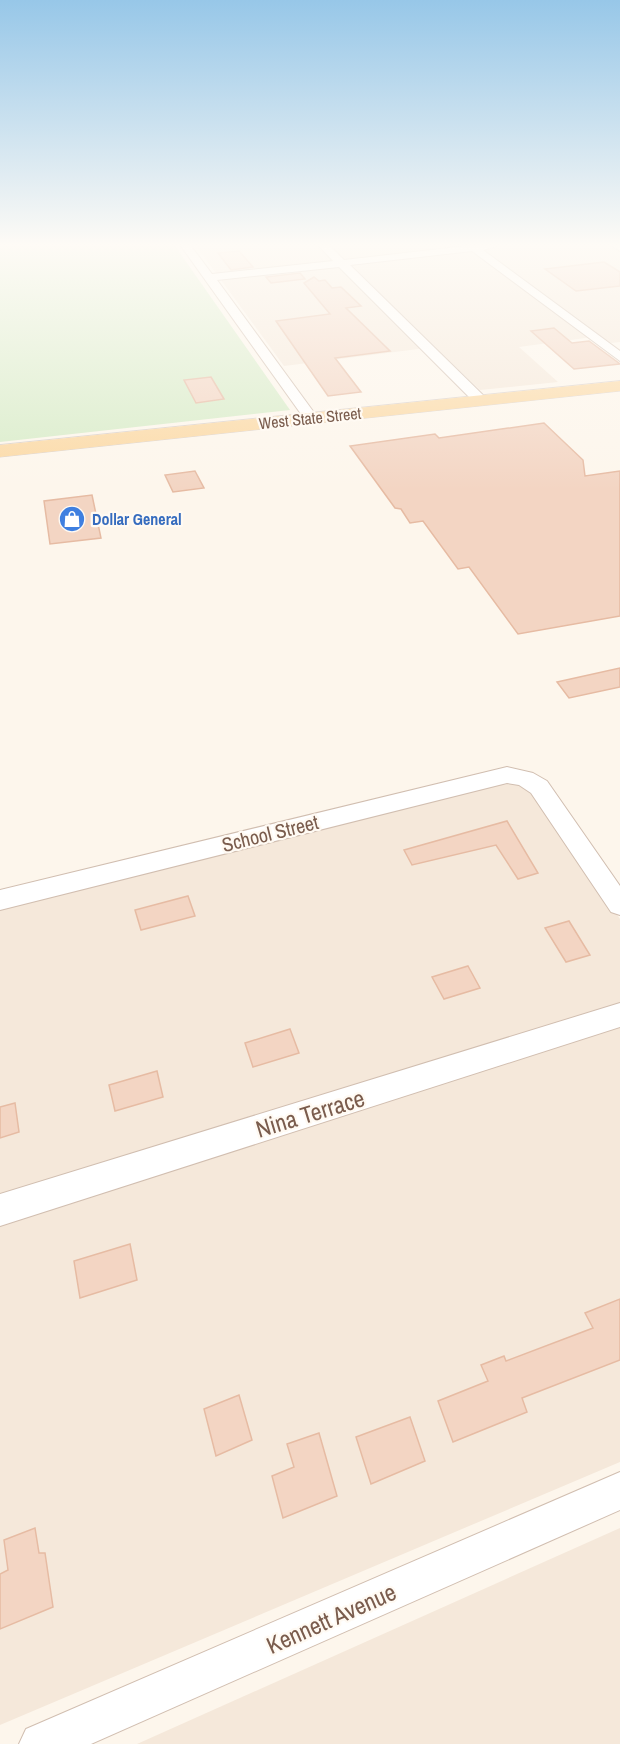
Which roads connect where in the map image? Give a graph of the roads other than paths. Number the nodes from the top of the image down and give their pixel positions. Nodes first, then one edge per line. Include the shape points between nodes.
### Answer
1 (245, 327) edge
2 (406, 327) edge
3 (580, 327) edge
4 (620, 357) edge
5 (620, 386) edge
6 (481, 401) junction
7 (311, 418) junction
8 (0, 451) edge
9 (0, 900) edge
10 (620, 905) edge
11 (620, 1015) edge
12 (0, 1210) edge
13 (620, 1491) edge
14 (41, 1744) edge

1 - 7 street
2 - 6 street
3 - 4 street
5 - 6 main road, West State Street
6 - 7 main road, West State Street
7 - 8 main road, West State Street
9 - 10 street, School Street via 507,775 525,778 539,787
11 - 12 street, Nina Terrace
13 - 14 street, Kennett Avenue

